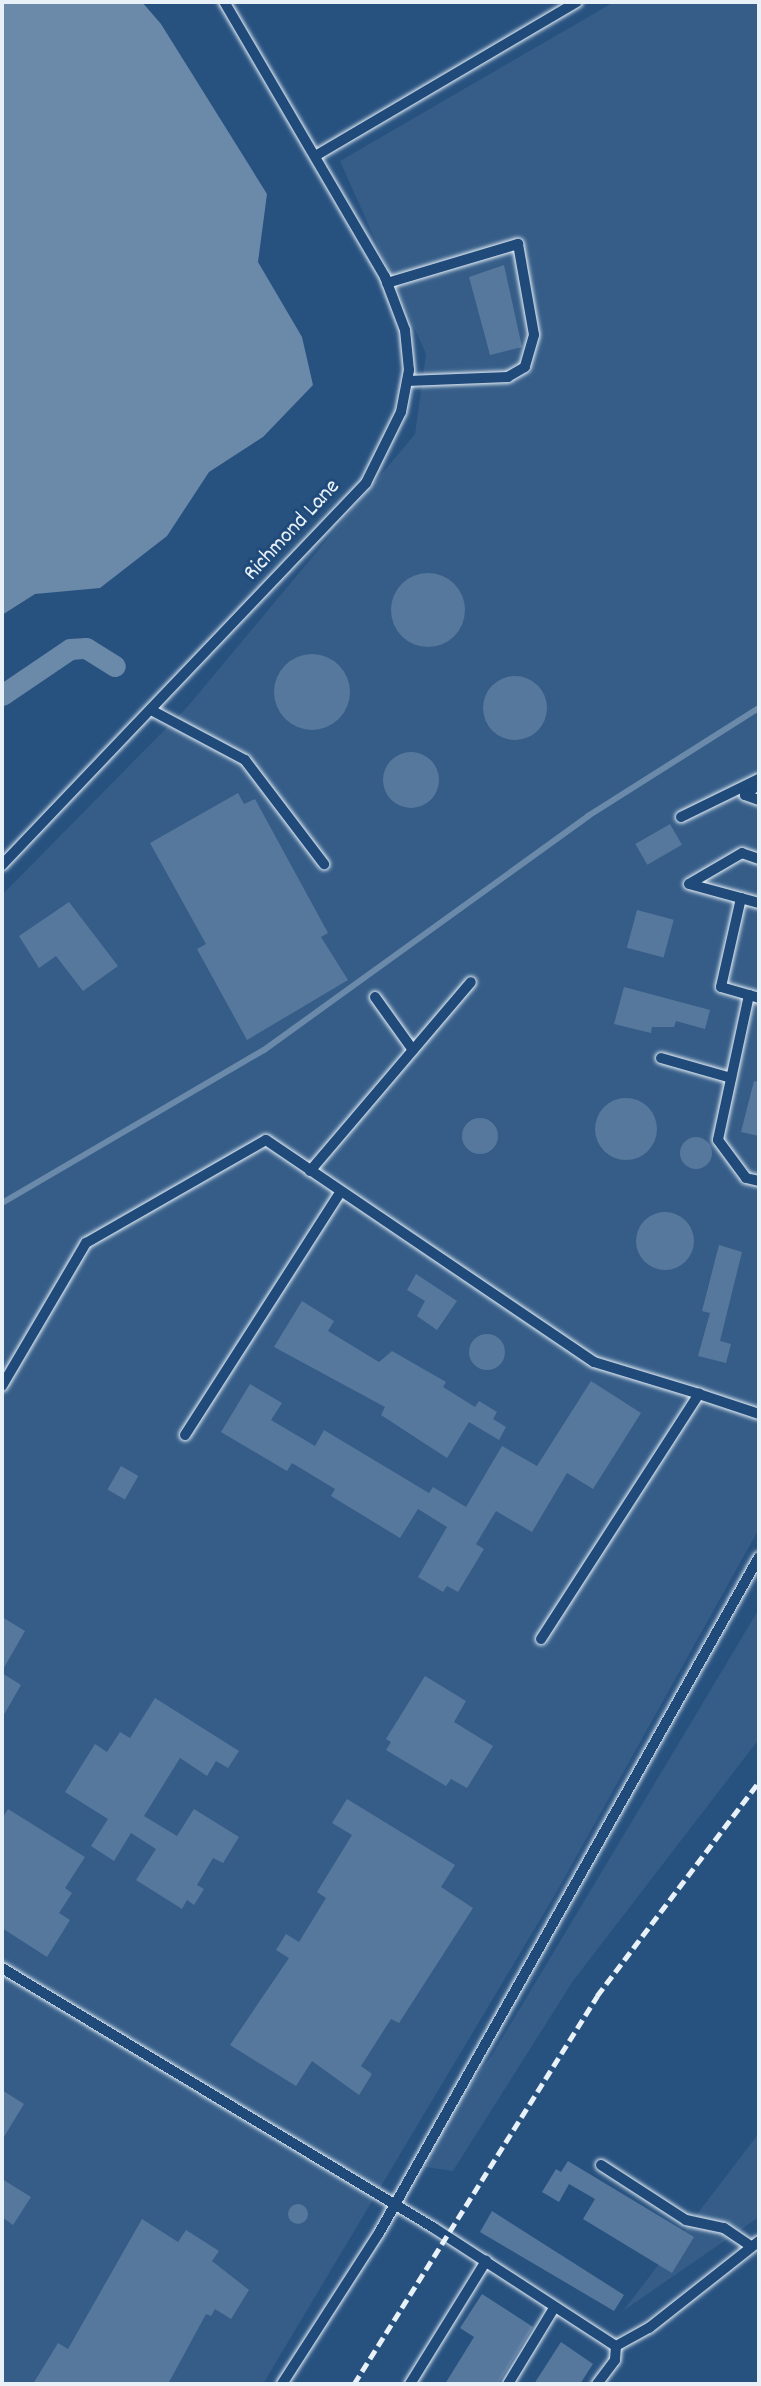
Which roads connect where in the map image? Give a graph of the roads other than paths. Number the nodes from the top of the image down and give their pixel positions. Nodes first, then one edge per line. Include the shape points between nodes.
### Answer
1 (224, 2) edge
2 (578, 2) edge
3 (563, 5) edge
4 (317, 155) junction
5 (387, 283) junction
6 (407, 382) junction
7 (151, 710) junction
8 (759, 782) edge
9 (759, 800) edge
10 (681, 817) dead end
11 (759, 859) edge
12 (324, 864) dead end
13 (2, 865) edge
14 (741, 898) junction
15 (759, 903) edge
16 (471, 982) dead end
17 (375, 997) dead end
18 (754, 997) edge
19 (413, 1050) junction
20 (660, 1058) dead end
21 (731, 1078) junction
22 (310, 1171) junction
23 (759, 1181) edge
24 (340, 1193) junction
25 (2, 1386) edge
26 (699, 1394) junction
27 (759, 1414) edge
28 (185, 1435) dead end
29 (759, 1557) edge
30 (541, 1639) dead end
31 (2, 1968) edge
32 (601, 2165) dead end
33 (395, 2204) junction
34 (755, 2243) edge
35 (486, 2261) junction
36 (554, 2308) junction
37 (617, 2346) junction
38 (282, 2384) edge
39 (410, 2384) edge
40 (508, 2384) edge
41 (597, 2384) edge

1 - 4 lane, Richmond Lane
2 - 3 lane
3 - 4 lane
4 - 5 lane, Richmond Lane via 343,214
5 - 6 lane, Richmond Lane via 405,330
5 - 6 lane via 518,244 534,335 525,367 508,377
6 - 7 lane, Richmond Lane via 390,443 366,484
7 - 12 lane via 245,760
7 - 13 lane, Richmond Lane
8 - 9 lane via 745,795
8 - 10 lane
11 - 14 lane via 742,853 689,884
14 - 15 lane
14 - 18 lane via 721,987
16 - 19 lane
17 - 19 lane
18 - 21 lane
19 - 22 lane
20 - 21 lane
21 - 23 lane via 718,1140 746,1178
22 - 24 lane
22 - 25 lane via 266,1140 86,1243
24 - 26 lane via 594,1362
24 - 28 lane
26 - 27 lane
26 - 30 lane
29 - 33 lane
31 - 33 lane
32 - 34 lane via 686,2220 724,2228
33 - 35 lane
33 - 38 lane
34 - 37 lane via 649,2328
35 - 36 lane
35 - 39 lane
36 - 37 lane
36 - 40 lane
37 - 41 lane via 615,2360

